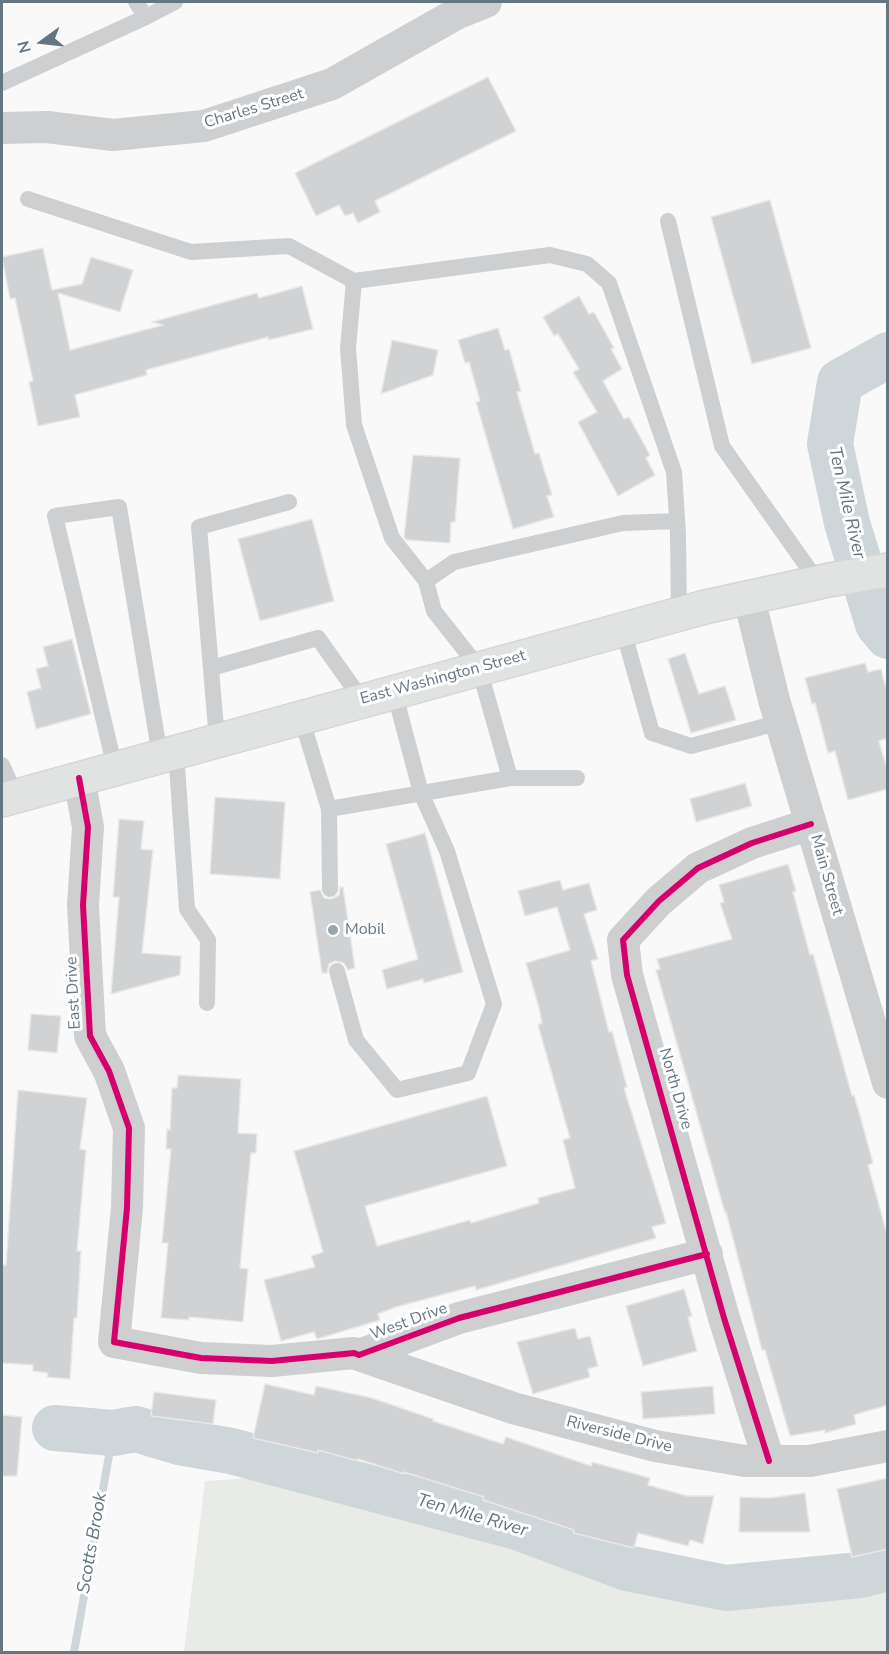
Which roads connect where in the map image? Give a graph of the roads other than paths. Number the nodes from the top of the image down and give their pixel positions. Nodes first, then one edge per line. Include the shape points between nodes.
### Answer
1 (136, 2) edge
2 (175, 2) edge
3 (486, 2) edge
4 (146, 17) junction
5 (2, 83) edge
6 (2, 128) edge
7 (28, 199) dead end
8 (668, 220) dead end
9 (354, 280) junction
10 (289, 502) dead end
11 (677, 521) junction
12 (888, 570) edge
13 (426, 581) junction
14 (823, 581) junction
15 (749, 598) junction
16 (679, 614) junction
17 (623, 630) junction
18 (211, 668) junction
19 (479, 668) junction
20 (394, 691) junction
21 (362, 700) junction
22 (301, 717) junction
23 (781, 722) junction
24 (217, 740) junction
25 (168, 754) junction
26 (2, 765) edge
27 (115, 768) junction
28 (79, 778) junction
29 (510, 778) junction
30 (577, 778) dead end
31 (421, 793) junction
32 (9, 798) edge
33 (329, 809) junction
34 (811, 824) junction
35 (330, 889) dead end
36 (337, 971) dead end
37 (207, 1004) dead end
38 (881, 1034) edge
39 (888, 1083) edge
40 (707, 1254) junction
41 (114, 1342) joint
42 (358, 1355) junction
43 (888, 1446) edge
44 (769, 1461) junction

1 - 4 lane
2 - 4 lane
3 - 6 street, Charles Street via 456,14 332,84 204,126 113,135 47,127
4 - 5 lane
7 - 9 lane via 191,252 289,246
8 - 14 lane via 722,446
9 - 11 lane via 550,255 588,264 609,283 613,294 674,472
9 - 13 lane via 348,348 354,425 392,538
10 - 18 lane via 199,527
11 - 13 lane via 623,524 454,562
11 - 16 lane
12 - 14 main road, East Washington Street
13 - 19 lane via 434,611
14 - 15 main road, East Washington Street
15 - 16 main road, East Washington Street
15 - 23 street, Main Street
16 - 17 main road, East Washington Street
17 - 19 main road, East Washington Street
17 - 23 lane via 652,733 691,746
18 - 21 lane via 318,638
18 - 24 lane
19 - 20 main road, East Washington Street
19 - 29 lane
20 - 21 main road, East Washington Street
20 - 31 lane
21 - 22 main road, East Washington Street
22 - 24 main road, East Washington Street
22 - 33 lane
23 - 34 street, Main Street
24 - 25 main road, East Washington Street
25 - 27 main road, East Washington Street
25 - 27 lane via 119,507 55,516
25 - 37 lane via 186,909 207,940
26 - 32 lane
27 - 28 main road, East Washington Street
28 - 32 main road, East Washington Street
28 - 41 street, East Drive via 88,827 83,904 90,1036 109,1071 129,1128 127,1208
29 - 30 lane
29 - 31 lane
31 - 33 lane
31 - 36 lane via 447,851 494,1004 468,1072 397,1090 356,1040
33 - 35 lane
34 - 38 street, Main Street
34 - 40 street, North Drive via 752,843 698,868 659,901 623,940 627,975
38 - 39 street, Main Street
40 - 42 street, West Drive via 459,1318
40 - 44 street, North Drive
41 - 42 street, West Drive via 201,1358 272,1362
42 - 44 street, Riverside Drive via 513,1408 655,1446 745,1461
43 - 44 street, Riverside Drive via 810,1461

